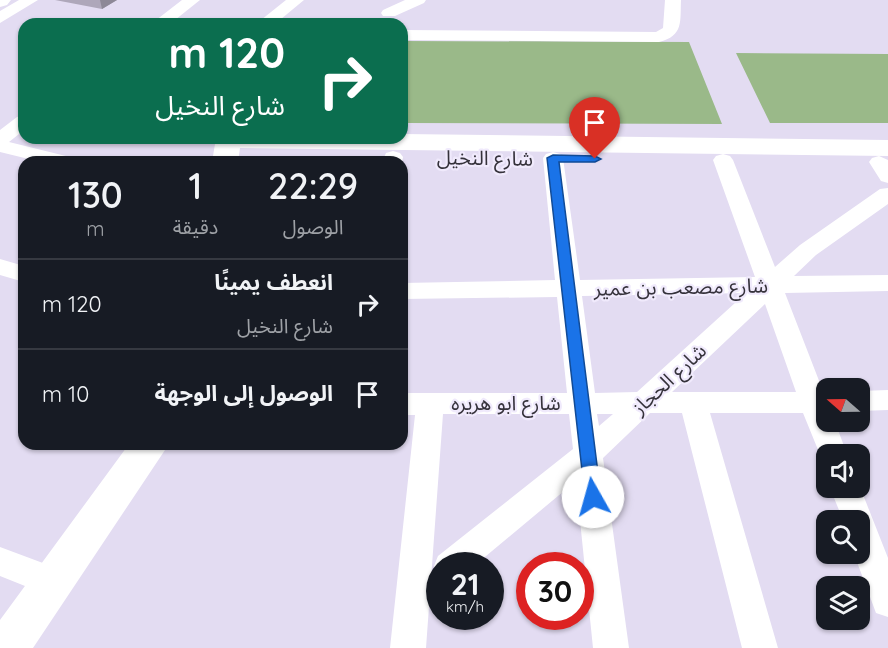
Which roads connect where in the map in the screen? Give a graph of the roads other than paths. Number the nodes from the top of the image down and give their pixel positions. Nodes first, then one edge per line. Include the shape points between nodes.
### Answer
1 (30, 0) edge
2 (192, 0) edge
3 (296, 0) edge
4 (418, 0) edge
5 (673, 0) edge
6 (388, 13) dead end
7 (0, 18) edge
8 (167, 18) edge
9 (272, 18) edge
10 (408, 34) edge
11 (18, 126) edge
12 (0, 139) edge
13 (0, 146) edge
14 (226, 149) edge
15 (42, 156) edge
16 (342, 156) edge
17 (553, 158) junction
18 (408, 159) edge
19 (723, 160) junction
20 (886, 162) edge
21 (888, 194) edge
22 (0, 267) edge
23 (18, 272) edge
24 (888, 283) edge
25 (770, 286) junction
26 (568, 288) junction
27 (408, 291) edge
28 (816, 393) edge
29 (888, 400) edge
30 (870, 401) edge
31 (693, 402) junction
32 (816, 402) edge
33 (582, 403) junction
34 (642, 403) junction
35 (416, 404) edge
36 (146, 450) edge
37 (588, 454) junction
38 (467, 552) edge
39 (870, 553) edge
40 (0, 561) edge
41 (55, 583) junction
42 (426, 585) edge
43 (413, 596) junction
44 (888, 602) edge
45 (7, 648) edge
46 (408, 648) edge
47 (611, 648) edge
48 (760, 648) edge

1 - 7 street
2 - 8 street
3 - 9 street
4 - 6 street
5 - 10 street via 671,28 659,37
11 - 12 street
13 - 15 street
14 - 16 main road, شارع النخيل
14 - 20 main road, شارع النخيل
17 - 18 main road, شارع النخيل
17 - 19 main road, شارع النخيل
17 - 26 street
19 - 20 main road, شارع النخيل
19 - 25 street
21 - 25 street, شارع الحجاز via 808,250
22 - 23 street
24 - 25 street, شارع مصعب بن عمير
25 - 26 street, شارع مصعب بن عمير
25 - 28 street
25 - 34 street, شارع الحجاز
26 - 27 street, شارع مصعب بن عمير
26 - 33 street
29 - 30 street
31 - 32 street, شارع ابو هريره
31 - 34 street, شارع ابو هريره
31 - 48 street
33 - 34 street, شارع ابو هريره
33 - 35 street, شارع ابو هريره
33 - 37 street
34 - 37 street, شارع الحجاز
35 - 43 street
36 - 41 main road
37 - 38 street, شارع الحجاز
37 - 47 street
39 - 44 street
40 - 41 street
41 - 45 main road
42 - 43 street
43 - 46 street

